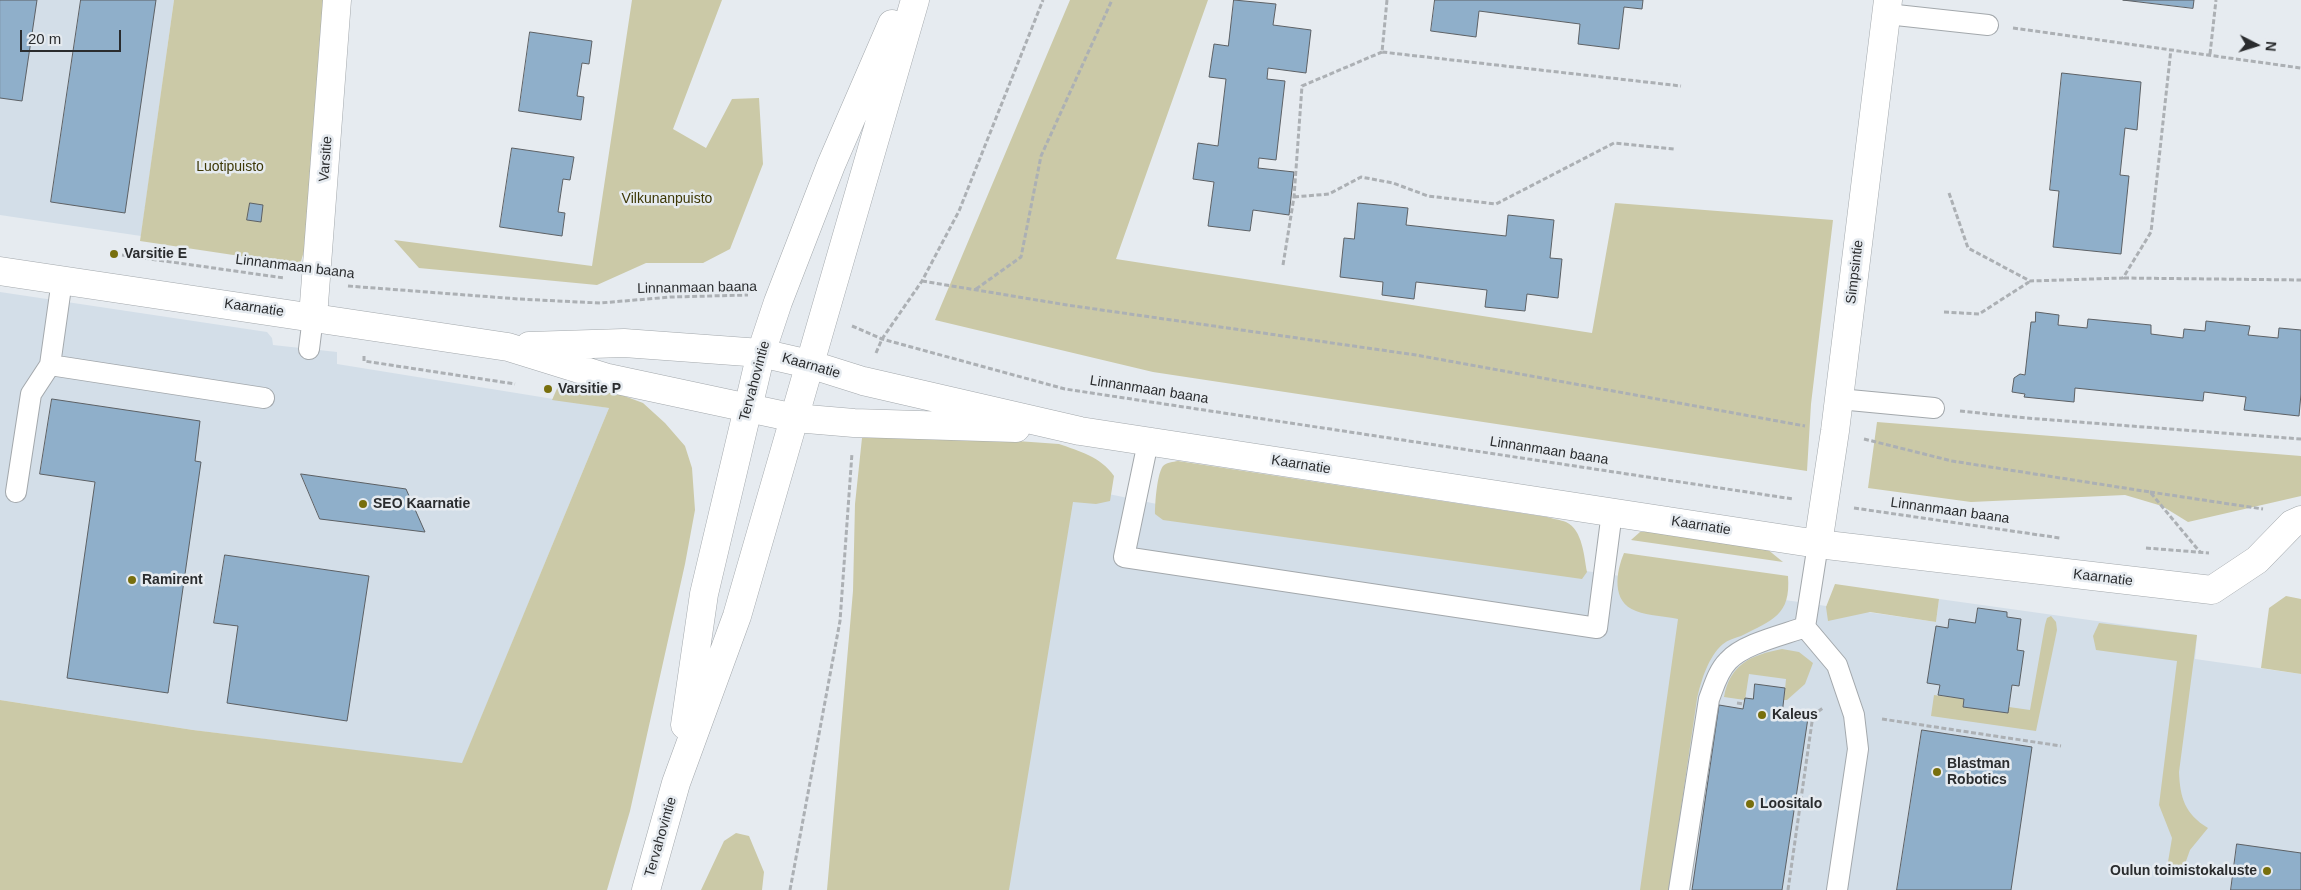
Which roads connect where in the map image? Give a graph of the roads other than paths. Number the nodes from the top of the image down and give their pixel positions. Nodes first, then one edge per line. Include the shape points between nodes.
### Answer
1 (337, 0) edge
2 (903, 0) edge
3 (915, 0) edge
4 (1888, 7) edge
5 (1988, 25) road end
6 (0, 271) edge
7 (62, 280) junction
8 (313, 317) junction
9 (508, 347) junction
10 (309, 349) dead end
11 (761, 353) junction
12 (50, 364) junction
13 (810, 364) junction
14 (264, 398) dead end
15 (1839, 399) junction
16 (1934, 408) road end
17 (747, 409) junction
18 (794, 418) junction
19 (1080, 431) junction
20 (1148, 442) junction
21 (16, 492) dead end
22 (1612, 512) junction
23 (2301, 520) edge
24 (1818, 544) junction
25 (1805, 627) junction
26 (676, 783) junction
27 (646, 890) edge
28 (1680, 890) edge
29 (1837, 890) edge

1 - 8 street, Varsitie
2 - 11 street, Tervahovintie via 831,165
3 - 13 street, Tervahovintie
4 - 5 lane
4 - 15 street, Simpsintie
6 - 7 street, Kaarnatie
7 - 8 street, Kaarnatie
7 - 12 lane
8 - 9 street, Kaarnatie
8 - 10 lane
9 - 11 street, Kaarnatie via 624,343
9 - 17 street, Kaarnatie via 608,378
11 - 13 street, Kaarnatie
11 - 17 street, Tervahovintie
12 - 14 lane
12 - 21 lane via 31,394
13 - 18 street, Tervahovintie
13 - 19 street, Kaarnatie via 863,381
15 - 16 lane
15 - 24 street, Simpsintie
17 - 18 street, Kaarnatie
17 - 26 street, Tervahovintie via 704,594
18 - 19 street, Kaarnatie
18 - 26 street, Tervahovintie via 737,616
19 - 20 street, Kaarnatie
20 - 22 street, Kaarnatie
20 - 22 lane via 1124,557 1597,628
22 - 24 street, Kaarnatie
23 - 24 street, Kaarnatie via 2292,524 2256,560 2212,590
24 - 25 lane
25 - 28 lane via 1740,651 1717,677 1710,699
25 - 29 lane via 1836,665 1854,715 1858,749
26 - 27 street, Tervahovintie

